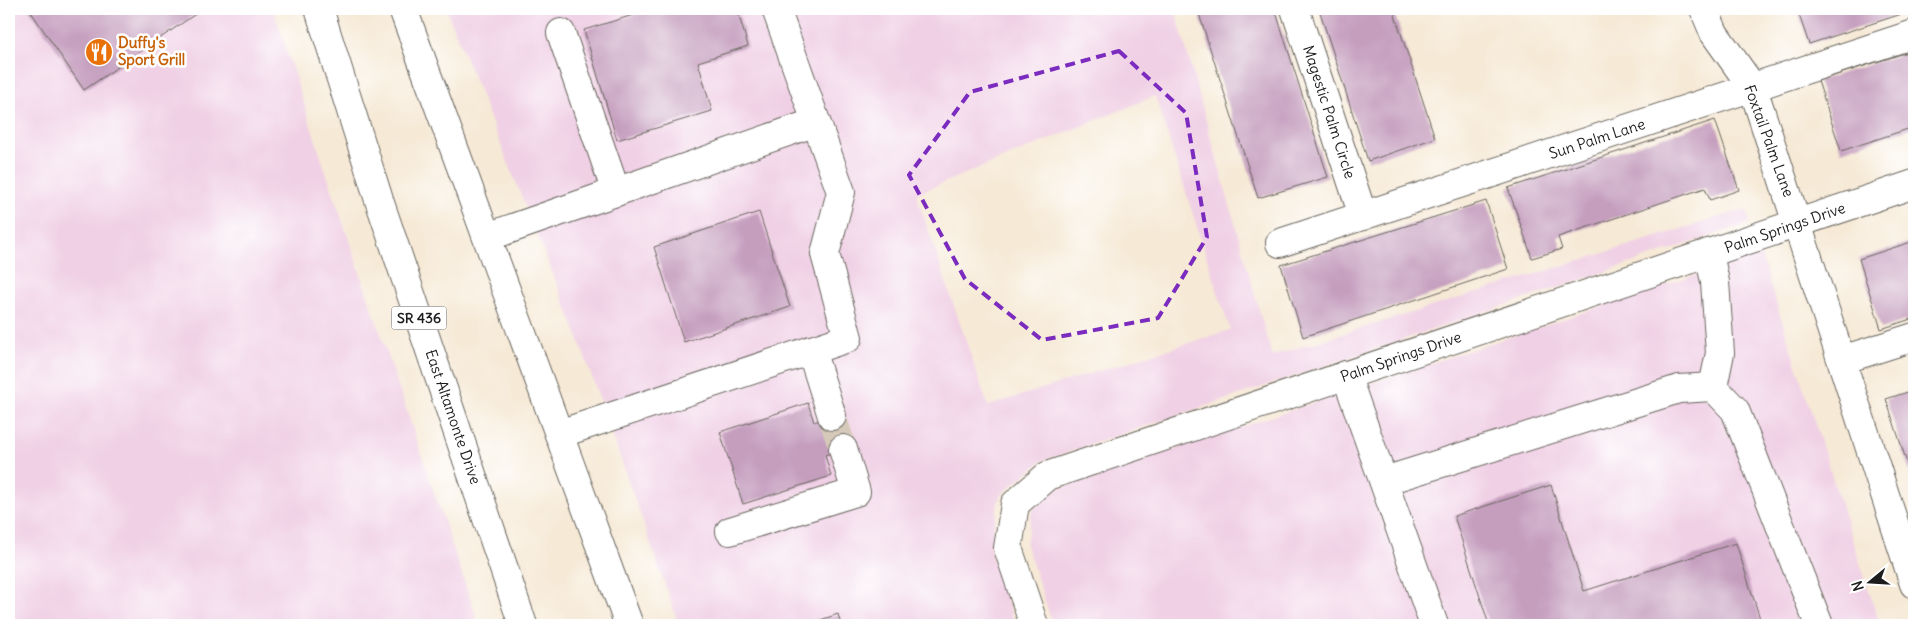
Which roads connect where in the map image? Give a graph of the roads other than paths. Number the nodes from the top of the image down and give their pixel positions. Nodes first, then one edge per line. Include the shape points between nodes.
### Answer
1 (319, 9) edge
2 (404, 9) edge
3 (776, 9) edge
4 (1295, 9) edge
5 (1704, 9) edge
6 (561, 33) dead end
7 (1914, 34) edge
8 (1753, 88) junction
9 (816, 122) junction
10 (1914, 184) edge
11 (616, 192) junction
12 (1363, 216) junction
13 (1798, 223) junction
14 (487, 237) junction
15 (1280, 243) dead end
16 (1709, 253) junction
17 (1914, 337) edge
18 (811, 350) junction
19 (1842, 360) junction
20 (1346, 375) junction
21 (1713, 387) junction
22 (832, 416) tunnel mouth
23 (559, 434) junction
24 (843, 449) tunnel mouth
25 (1384, 481) junction
26 (730, 531) dead end
27 (1914, 584) edge
28 (523, 625) edge
29 (628, 625) edge
30 (1034, 625) edge
31 (1434, 625) edge
32 (1819, 625) edge

1 - 28 main road, East Altamonte Drive / SR 436 via 379,200
2 - 14 main road
3 - 9 main road
4 - 12 main road, Magestic Palm Circle
5 - 8 main road, Foxtail Palm Lane via 1714,33
6 - 11 main road
7 - 8 main road, Sun Palm Lane
8 - 12 main road, Sun Palm Lane
8 - 13 main road, Foxtail Palm Lane
9 - 11 main road
9 - 18 main road via 841,192 824,254 848,338
10 - 13 main road, Palm Springs Drive
11 - 14 main road
12 - 15 main road, Sun Palm Lane
13 - 16 main road, Palm Springs Drive
13 - 19 main road, Foxtail Palm Lane
14 - 23 main road
16 - 20 main road, Palm Springs Drive
16 - 21 main road via 1715,282 1720,353
17 - 19 main road
18 - 22 main road
18 - 23 main road
19 - 27 main road, Foxtail Palm Lane
20 - 25 main road
20 - 30 main road, Palm Springs Drive via 1046,476 1016,504 1008,548
21 - 25 main road via 1679,389
21 - 32 main road via 1736,410
23 - 29 main road
24 - 26 main road via 856,492
25 - 31 main road

